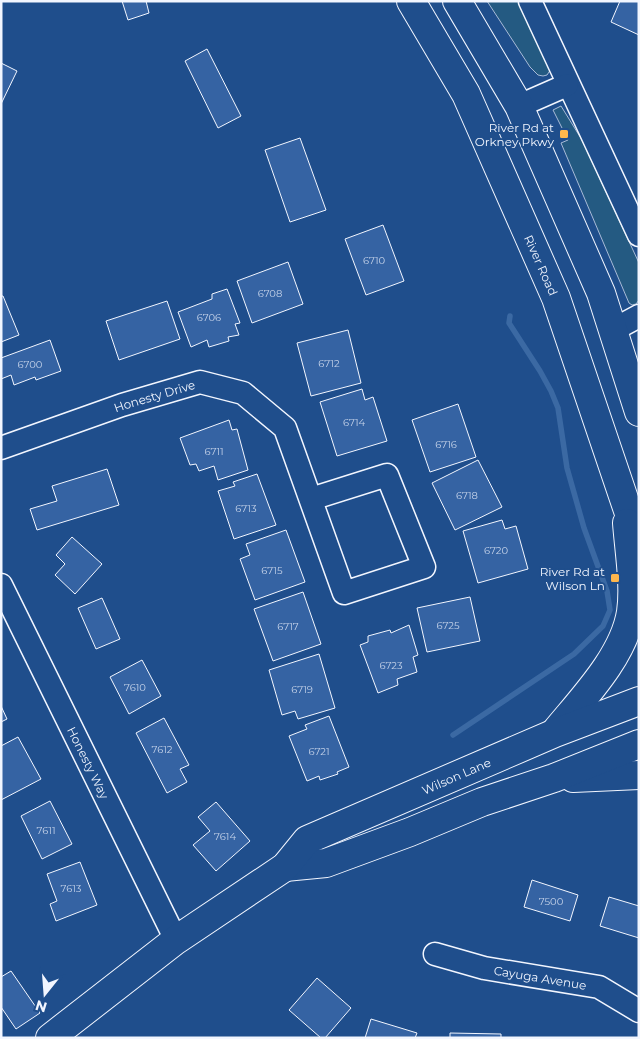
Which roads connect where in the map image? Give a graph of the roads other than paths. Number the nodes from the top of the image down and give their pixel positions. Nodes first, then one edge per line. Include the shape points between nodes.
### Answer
1 (411, 1) edge
2 (457, 1) edge
3 (530, 1) edge
4 (568, 85) junction
5 (519, 106) junction
6 (639, 235) edge
7 (639, 316) edge
8 (613, 330) junction
9 (639, 412) edge
10 (1, 448) edge
11 (311, 499) junction
12 (625, 504) junction
13 (639, 543) edge
14 (1, 585) edge
15 (639, 702) edge
16 (555, 733) junction
17 (639, 744) edge
18 (639, 775) edge
19 (554, 778) junction
20 (285, 867) junction
21 (176, 940) junction
22 (435, 954) dead end
23 (639, 1011) edge
24 (50, 1038) edge

1 - 12 main road, River Road via 466,94 556,298
2 - 5 main road
3 - 4 street
4 - 5 street
4 - 6 street
5 - 8 main road via 601,293
7 - 8 street
8 - 9 main road
10 - 11 street, Honesty Drive via 122,405 200,382 243,393 285,428
11 - 11 street, Honesty Drive via 344,593 424,568 388,475
12 - 13 main road, River Road
12 - 16 main road via 632,574 631,612 626,629 611,662
14 - 21 street, Honesty Way
15 - 16 main road, Wilson Lane
16 - 20 main road, Wilson Lane via 307,840
17 - 19 main road, Wilson Lane
18 - 19 main road
19 - 20 main road, Wilson Lane via 482,802 326,863
20 - 21 main road, Wilson Lane
21 - 24 main road, Wilson Lane
22 - 23 street, Cayuga Avenue via 484,968 599,987

